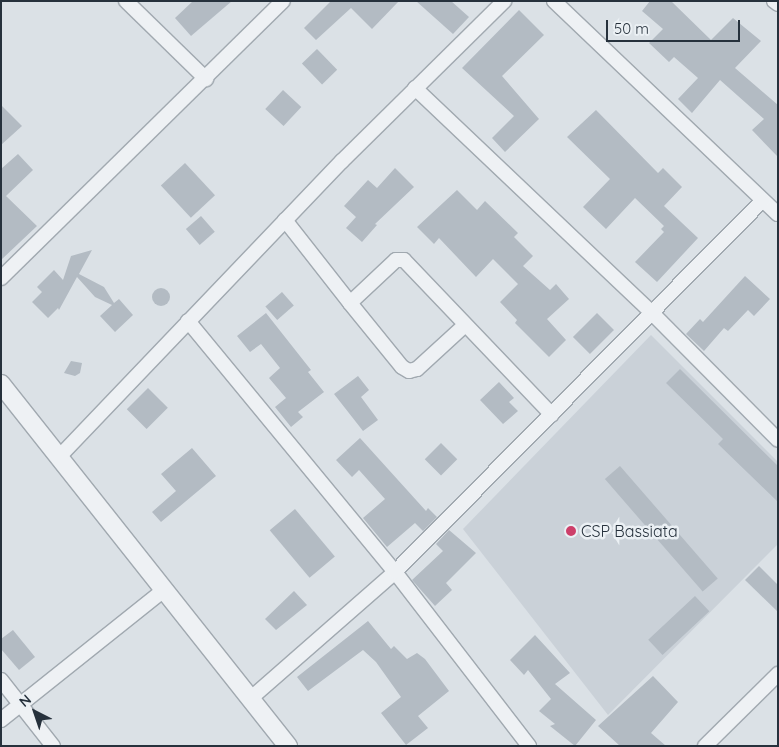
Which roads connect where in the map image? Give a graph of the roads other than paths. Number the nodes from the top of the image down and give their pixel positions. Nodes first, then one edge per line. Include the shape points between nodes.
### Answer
1 (126, 1) edge
2 (283, 1) edge
3 (504, 1) edge
4 (554, 1) edge
5 (774, 1) edge
6 (778, 4) edge
7 (206, 79) junction
8 (415, 88) junction
9 (764, 200) junction
10 (778, 214) edge
11 (285, 220) junction
12 (1, 278) edge
13 (350, 303) junction
14 (654, 314) junction
15 (188, 322) junction
16 (465, 325) junction
17 (1, 384) edge
18 (552, 415) junction
19 (778, 440) edge
20 (59, 457) junction
21 (395, 572) junction
22 (164, 590) junction
23 (778, 674) edge
24 (1, 680) edge
25 (250, 699) junction
26 (21, 705) junction
27 (1, 720) edge
28 (707, 745) edge
29 (53, 746) edge
30 (288, 746) edge
31 (529, 746) edge

1 - 7 street
2 - 7 street
3 - 8 street
4 - 9 street
5 - 6 street
7 - 12 street
8 - 11 street
8 - 14 street
9 - 10 street
9 - 14 street
11 - 13 street
11 - 15 street
13 - 16 street via 400,258
13 - 16 street via 402,367 409,371 417,369
14 - 18 street
14 - 19 street
15 - 20 street
15 - 21 street
16 - 18 street
17 - 20 street
18 - 21 street
20 - 22 street
21 - 25 street
21 - 31 street
22 - 25 street
22 - 26 street
23 - 28 street
24 - 26 street
25 - 30 street
26 - 27 street
26 - 29 street

